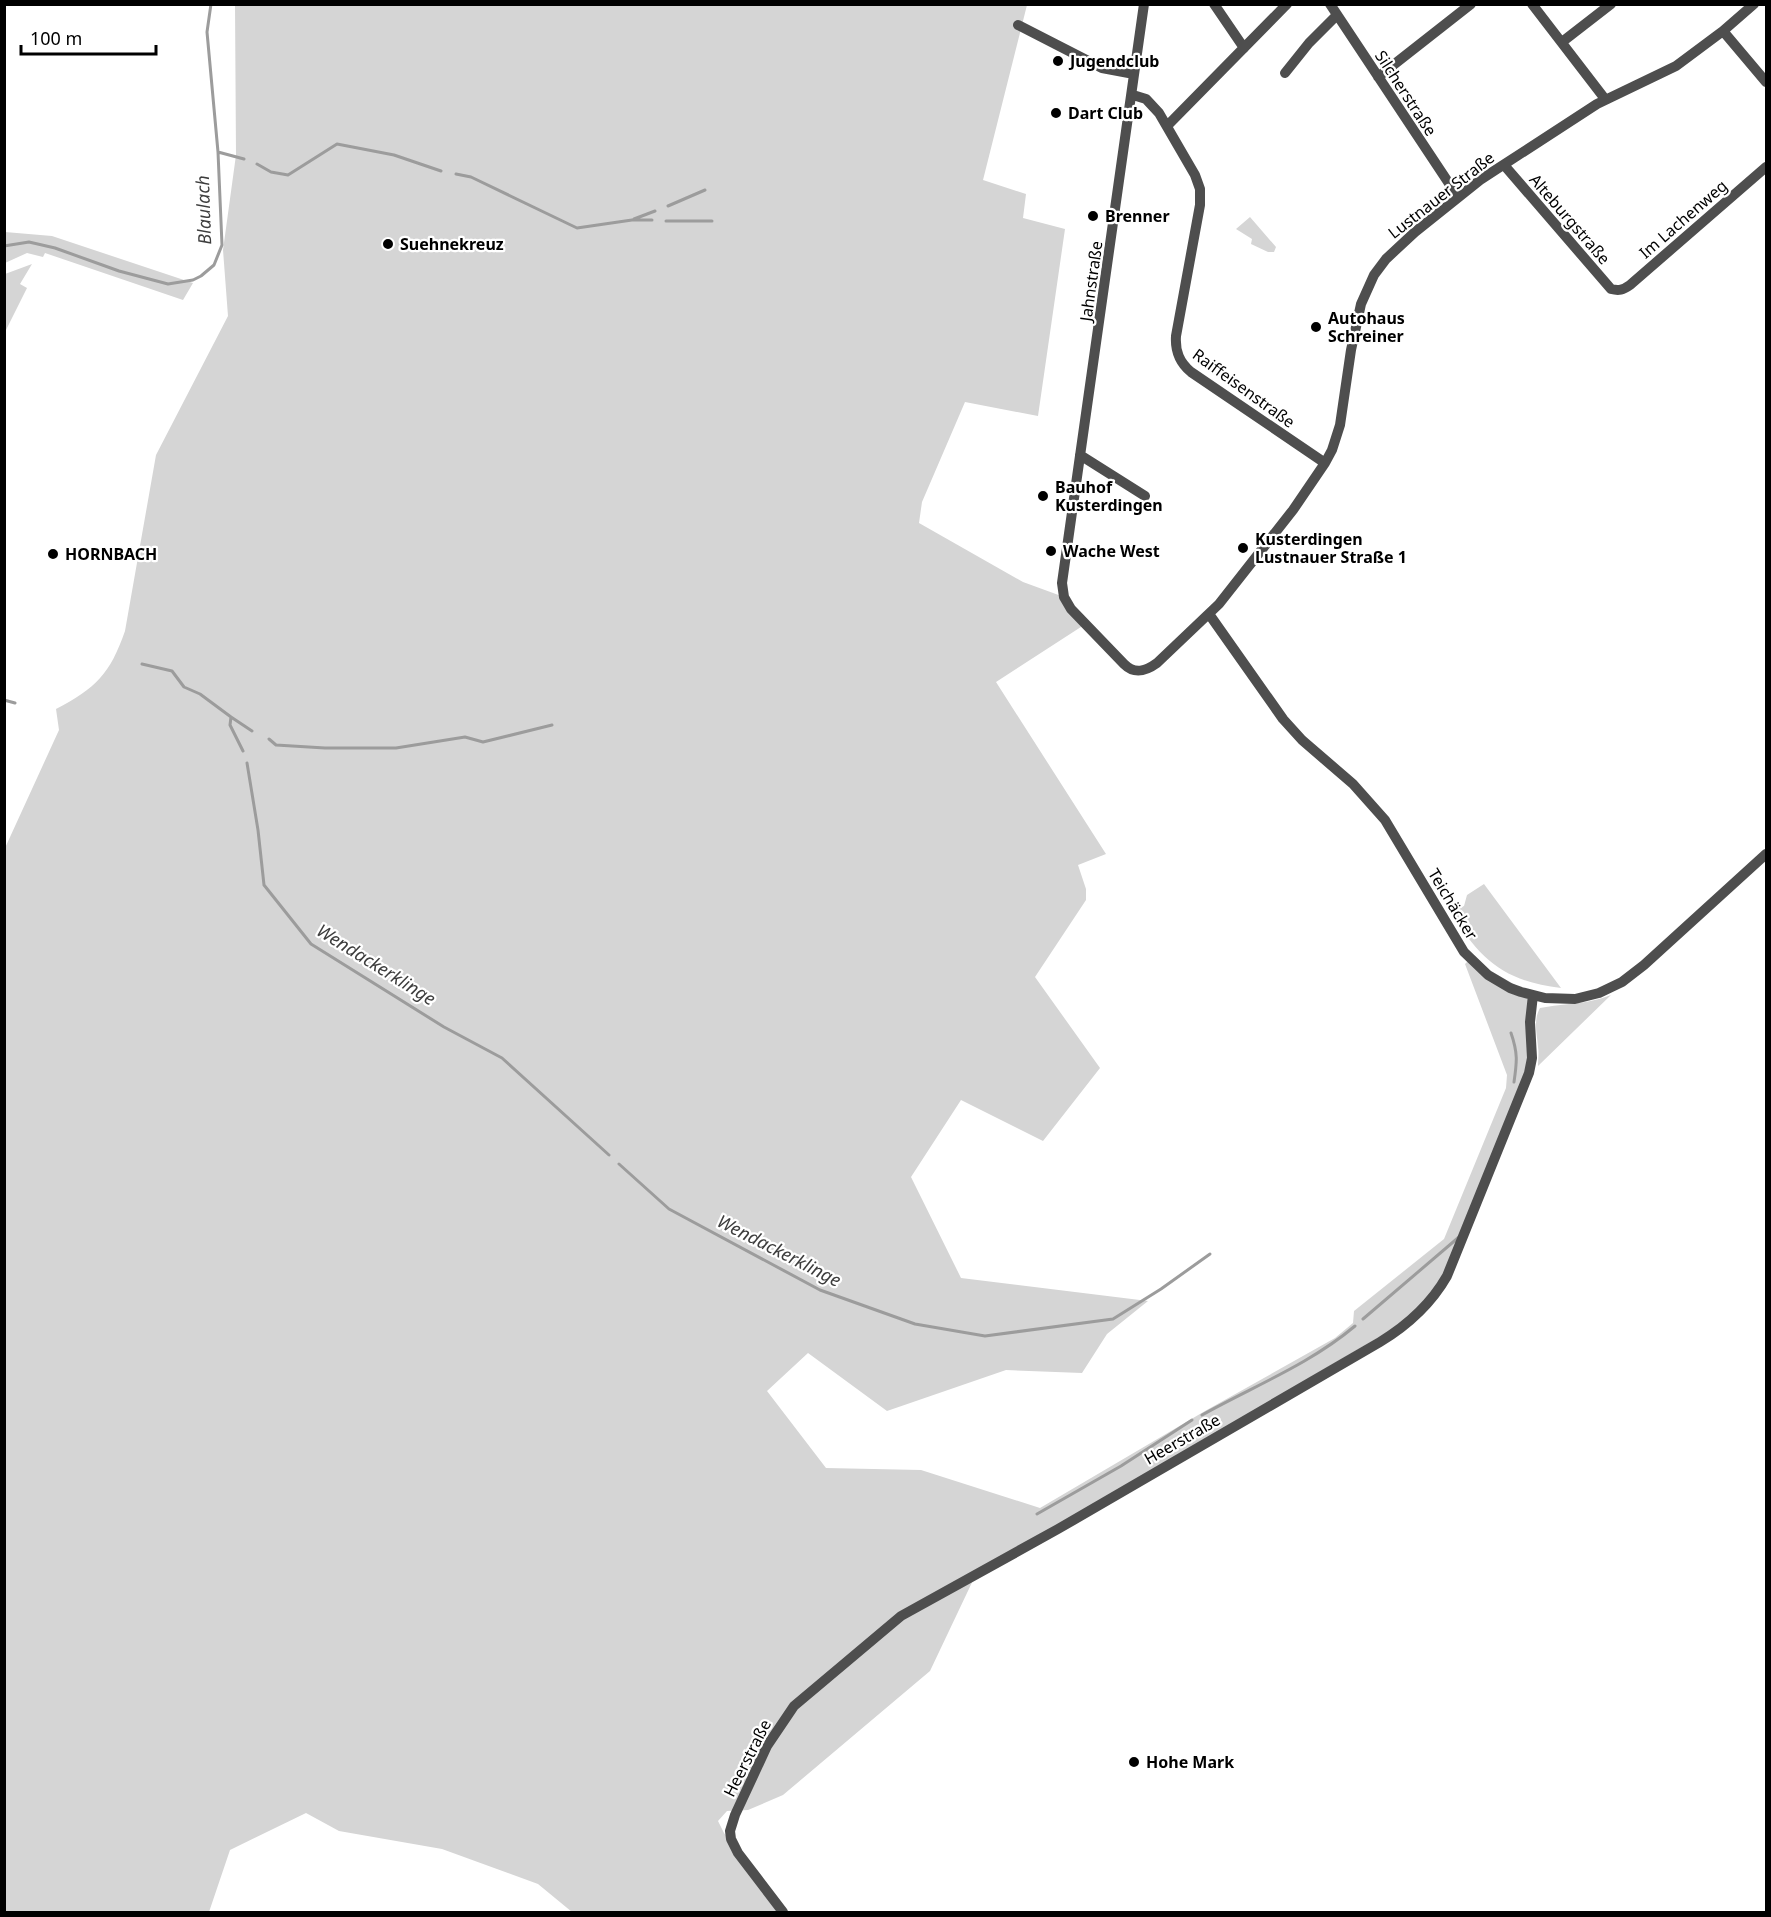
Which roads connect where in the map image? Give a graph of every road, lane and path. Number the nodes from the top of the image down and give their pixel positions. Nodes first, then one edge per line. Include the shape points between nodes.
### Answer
1 (1144, 4) edge
2 (1214, 4) edge
3 (1287, 4) edge
4 (1330, 4) edge
5 (1471, 4) edge
6 (1533, 4) edge
7 (1611, 4) edge
8 (1754, 4) edge
9 (1337, 15) junction
10 (1018, 25) dead end
11 (1723, 31) junction
12 (1562, 42) junction
13 (1244, 48) junction
14 (1285, 73) dead end
15 (1134, 75) junction
16 (1378, 77) junction
17 (1767, 82) edge
18 (1132, 95) junction
19 (1605, 99) junction
20 (1167, 126) junction
21 (1504, 165) junction
22 (1767, 167) edge
23 (1458, 197) junction
24 (1617, 290) joint
25 (1080, 455) junction
26 (1325, 463) junction
27 (1145, 496) dead end
28 (1209, 614) junction
29 (1137, 671) joint
30 (1767, 854) edge
31 (1533, 996) junction
32 (783, 1912) edge

1 - 15 street, Jahnstraße
2 - 13 street
3 - 13 street
4 - 9 street, Silcherstraße
5 - 16 street
6 - 12 street
7 - 12 street
8 - 11 street, Lustnauer Straße
9 - 14 street
9 - 16 street, Silcherstraße
10 - 15 street via 1102,68
11 - 17 street
11 - 19 street, Lustnauer Straße via 1676,66
12 - 19 street
13 - 20 street
15 - 18 street, Jahnstraße
16 - 23 street, Silcherstraße
18 - 20 street, Raiffeisenstraße via 1151,104
18 - 25 street, Jahnstraße
19 - 21 street, Lustnauer Straße
20 - 26 street, Raiffeisenstraße via 1195,175 1201,197 1176,336 1177,353 1191,372
21 - 23 street, Lustnauer Straße
21 - 24 street, Alteburgstraße via 1611,289
22 - 24 street, Im Lachenweg via 1630,285
23 - 26 street, Lustnauer Straße via 1392,252 1370,282 1357,317 1340,425
25 - 27 street
25 - 29 street, Jahnstraße via 1062,583 1064,597 1091,632 1128,669
26 - 28 street, Lustnauer Straße
28 - 29 street, Lustnauer Straße via 1156,663
28 - 31 street, Teichäcker via 1286,723 1353,784 1385,820 1464,952 1498,982
30 - 31 street, Teichäcker via 1622,982 1575,999
31 - 32 street, Heerstraße via 1532,1058 1528,1073 1447,1276 1418,1314 1380,1342 901,1616 794,1706 767,1746 730,1831 738,1853

